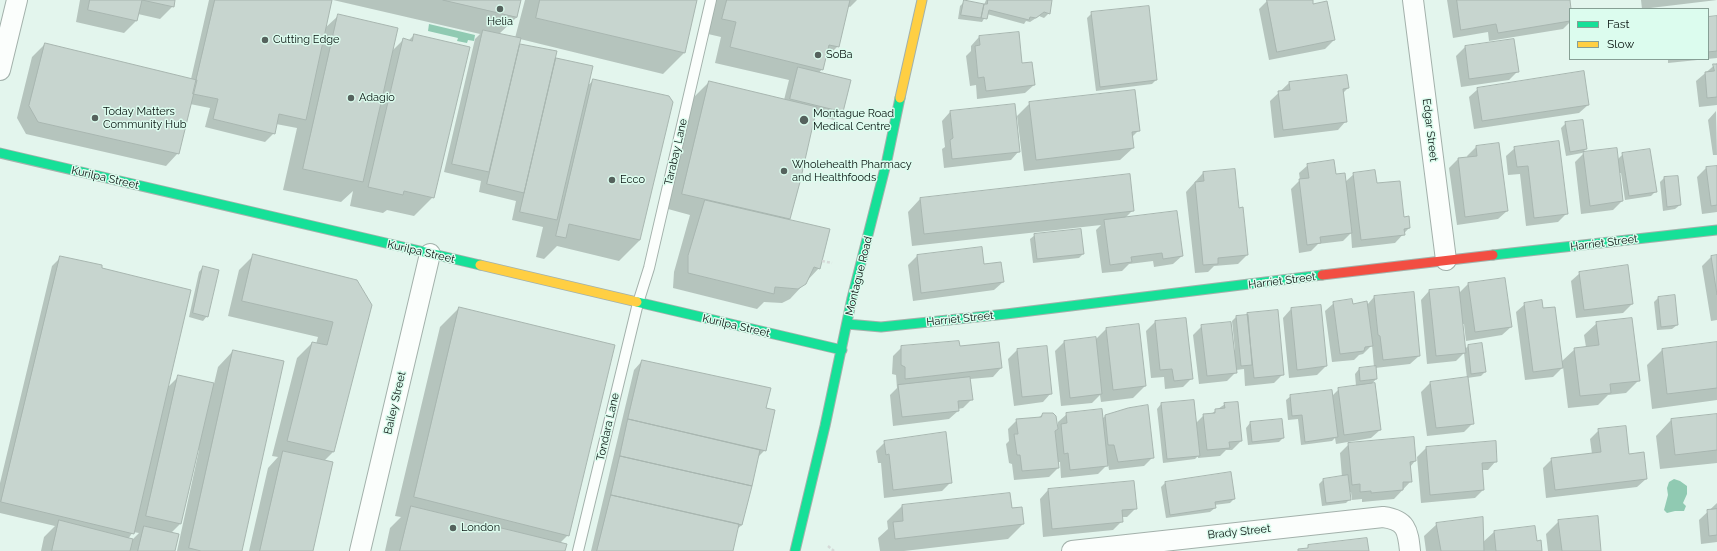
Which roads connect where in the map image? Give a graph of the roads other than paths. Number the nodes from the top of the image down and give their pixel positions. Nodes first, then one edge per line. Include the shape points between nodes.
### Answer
1 (17, 0) edge
2 (711, 0) edge
3 (922, 0) edge
4 (1413, 0) edge
5 (0, 70) edge
6 (0, 153) edge
7 (1717, 230) edge
8 (430, 254) junction
9 (1446, 260) junction
10 (638, 303) junction
11 (847, 324) junction
12 (842, 350) junction
13 (360, 551) edge
14 (578, 551) edge
15 (795, 551) edge
16 (1072, 551) edge
17 (1410, 551) edge

1 - 5 street
2 - 10 lane, Tarabay Lane via 649,268
3 - 11 street, Montague Road via 886,168
4 - 9 street, Edgar Street
6 - 8 street, Kurilpa Street
7 - 9 street, Harriet Street
8 - 10 street, Kurilpa Street
8 - 13 street, Bailey Street
9 - 11 street, Harriet Street via 897,326 868,327
10 - 12 street, Kurilpa Street
10 - 14 lane, Tondara Lane
11 - 12 street, Montague Road
12 - 15 street, Montague Road
16 - 17 street, Brady Street via 1382,517 1393,519 1405,526

